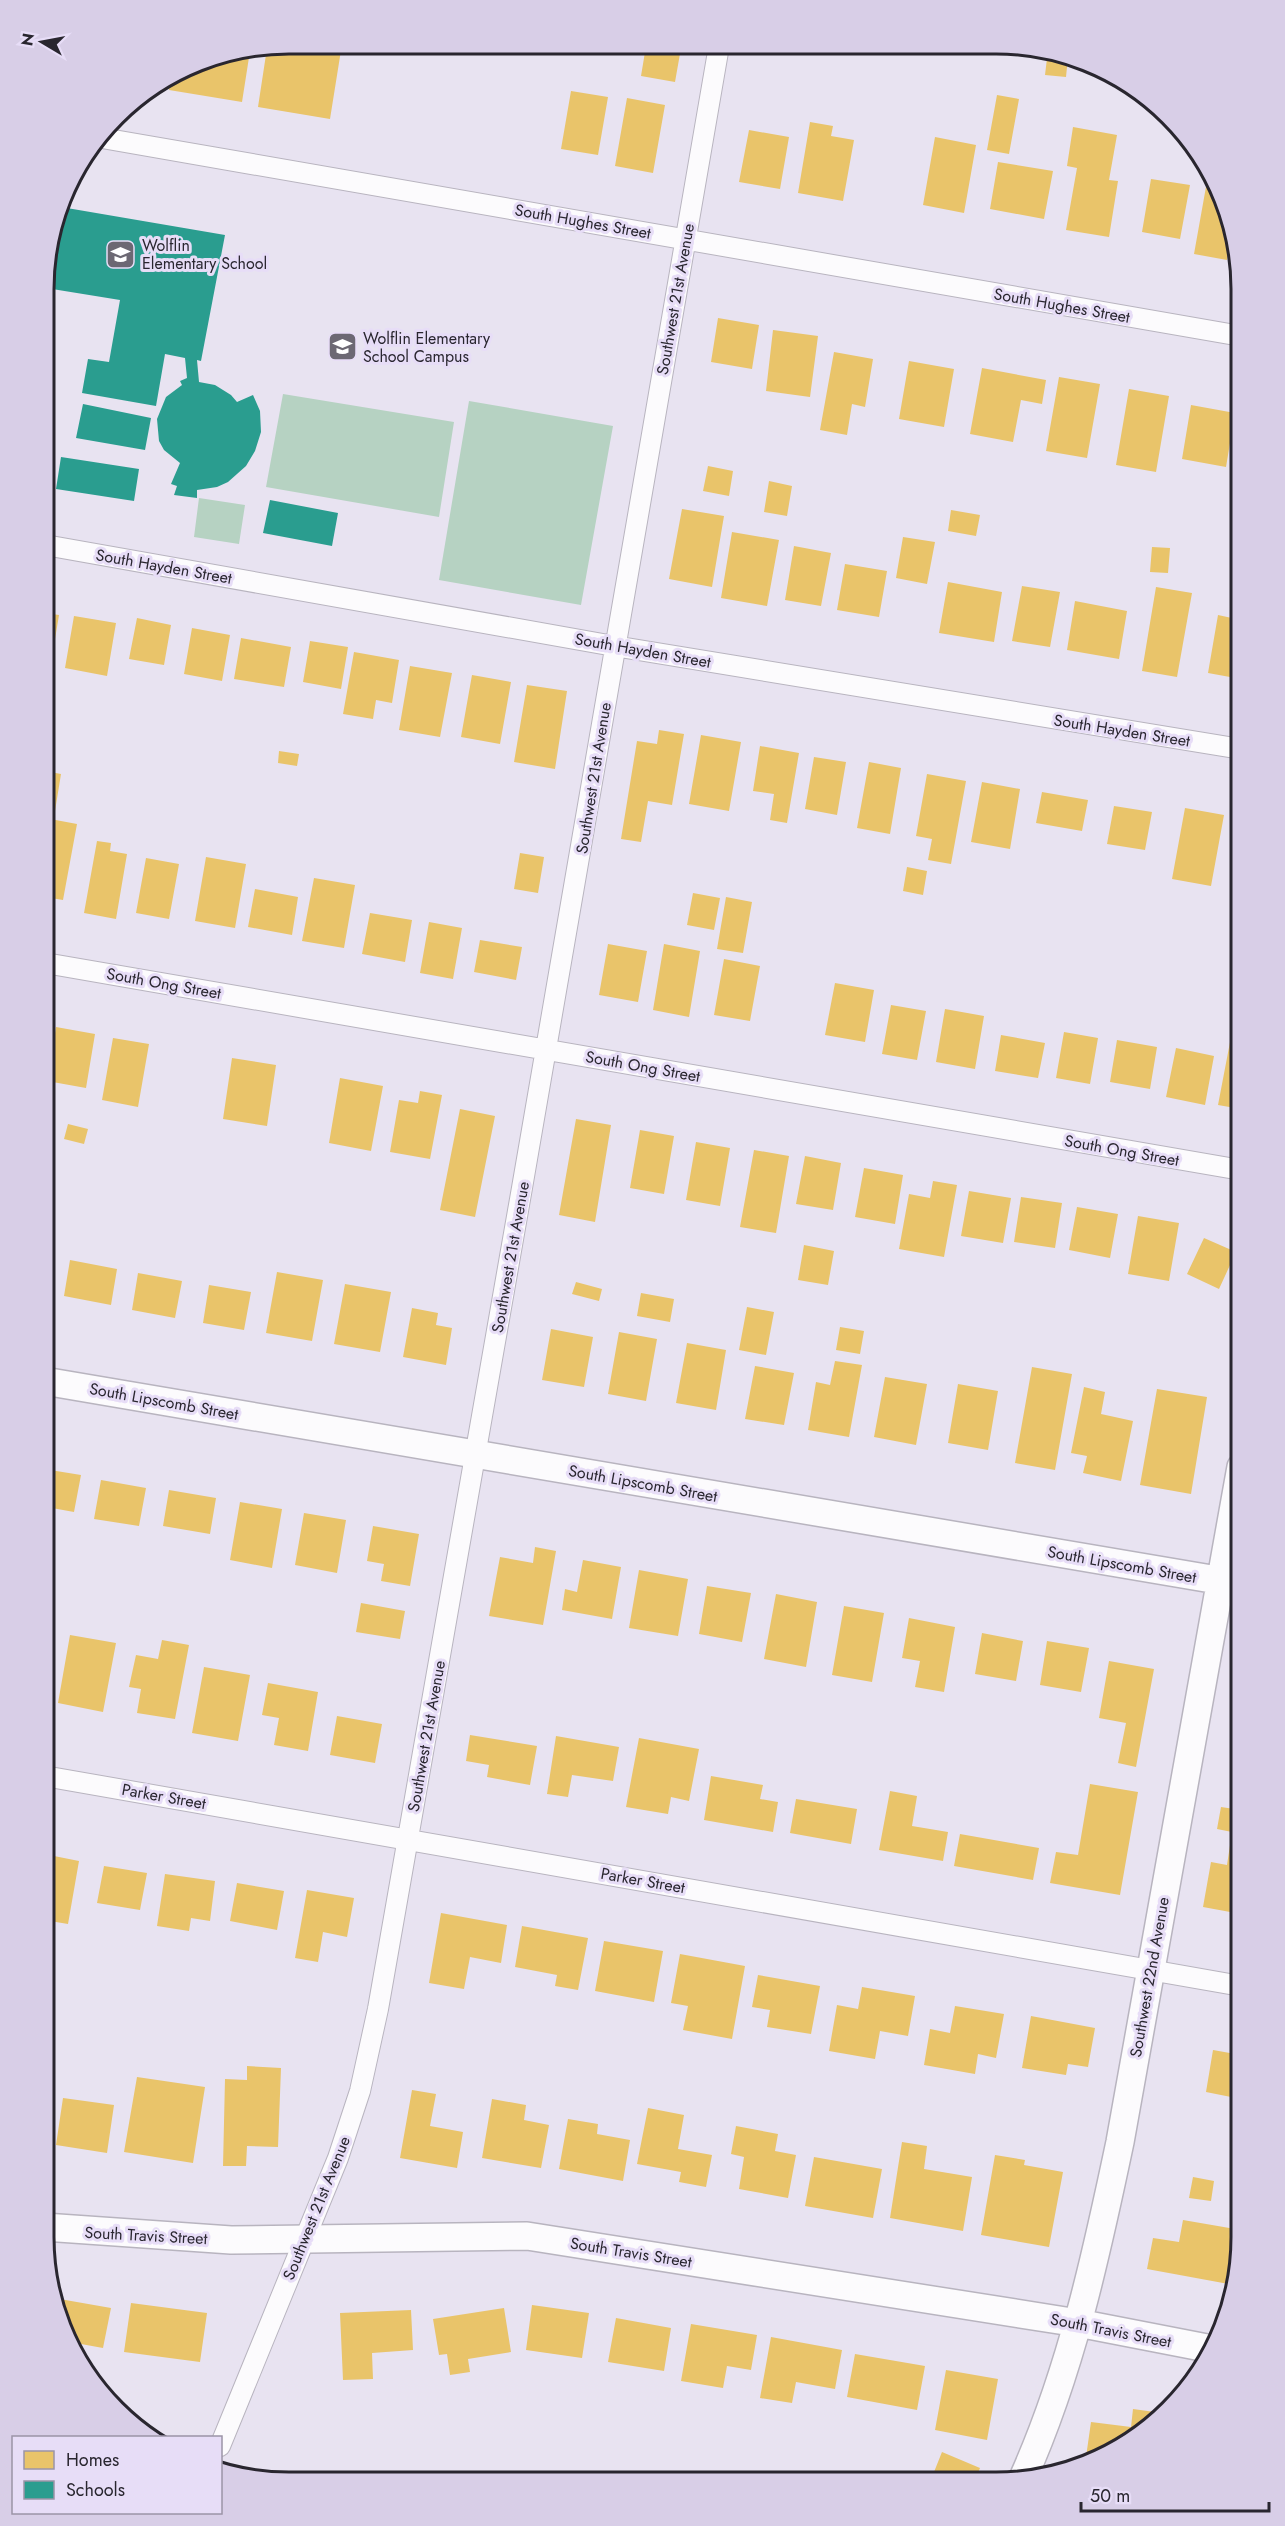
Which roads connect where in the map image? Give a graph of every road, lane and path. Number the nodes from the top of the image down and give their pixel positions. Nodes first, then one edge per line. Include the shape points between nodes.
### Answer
1 (718, 54) edge
2 (108, 139) edge
3 (686, 239) junction
4 (1231, 334) edge
5 (54, 547) edge
6 (614, 646) junction
7 (1231, 747) edge
8 (54, 965) edge
9 (547, 1049) junction
10 (1231, 1168) edge
11 (54, 1383) edge
12 (474, 1455) junction
13 (1231, 1582) edge
14 (1231, 1587) edge
15 (54, 1778) edge
16 (409, 1838) junction
17 (1151, 1970) junction
18 (1231, 1984) edge
19 (54, 2229) edge
20 (305, 2238) junction
21 (1078, 2323) junction
22 (1203, 2347) edge
23 (222, 2441) edge
24 (1026, 2470) edge

1 - 3 street, Southwest 21st Avenue
2 - 3 street, South Hughes Street
3 - 4 street, South Hughes Street
3 - 6 street, Southwest 21st Avenue
5 - 6 street, South Hayden Street
6 - 7 street, South Hayden Street
6 - 9 street, Southwest 21st Avenue
8 - 9 street, South Ong Street
9 - 10 street, South Ong Street
9 - 12 street, Southwest 21st Avenue
11 - 12 street, South Lipscomb Street
12 - 13 street, South Lipscomb Street
12 - 16 street, Southwest 21st Avenue
14 - 17 street, Southwest 22nd Avenue
15 - 16 street, Parker Street
16 - 17 street, Parker Street
16 - 20 street, Southwest 21st Avenue via 360,2091
17 - 18 street, Parker Street
17 - 21 street, Southwest 22nd Avenue via 1120,2142
19 - 20 street, South Travis Street via 231,2240
20 - 21 street, South Travis Street via 527,2236
20 - 23 street, Southwest 21st Avenue
21 - 22 street, South Travis Street
21 - 24 street, Southwest 22nd Avenue

